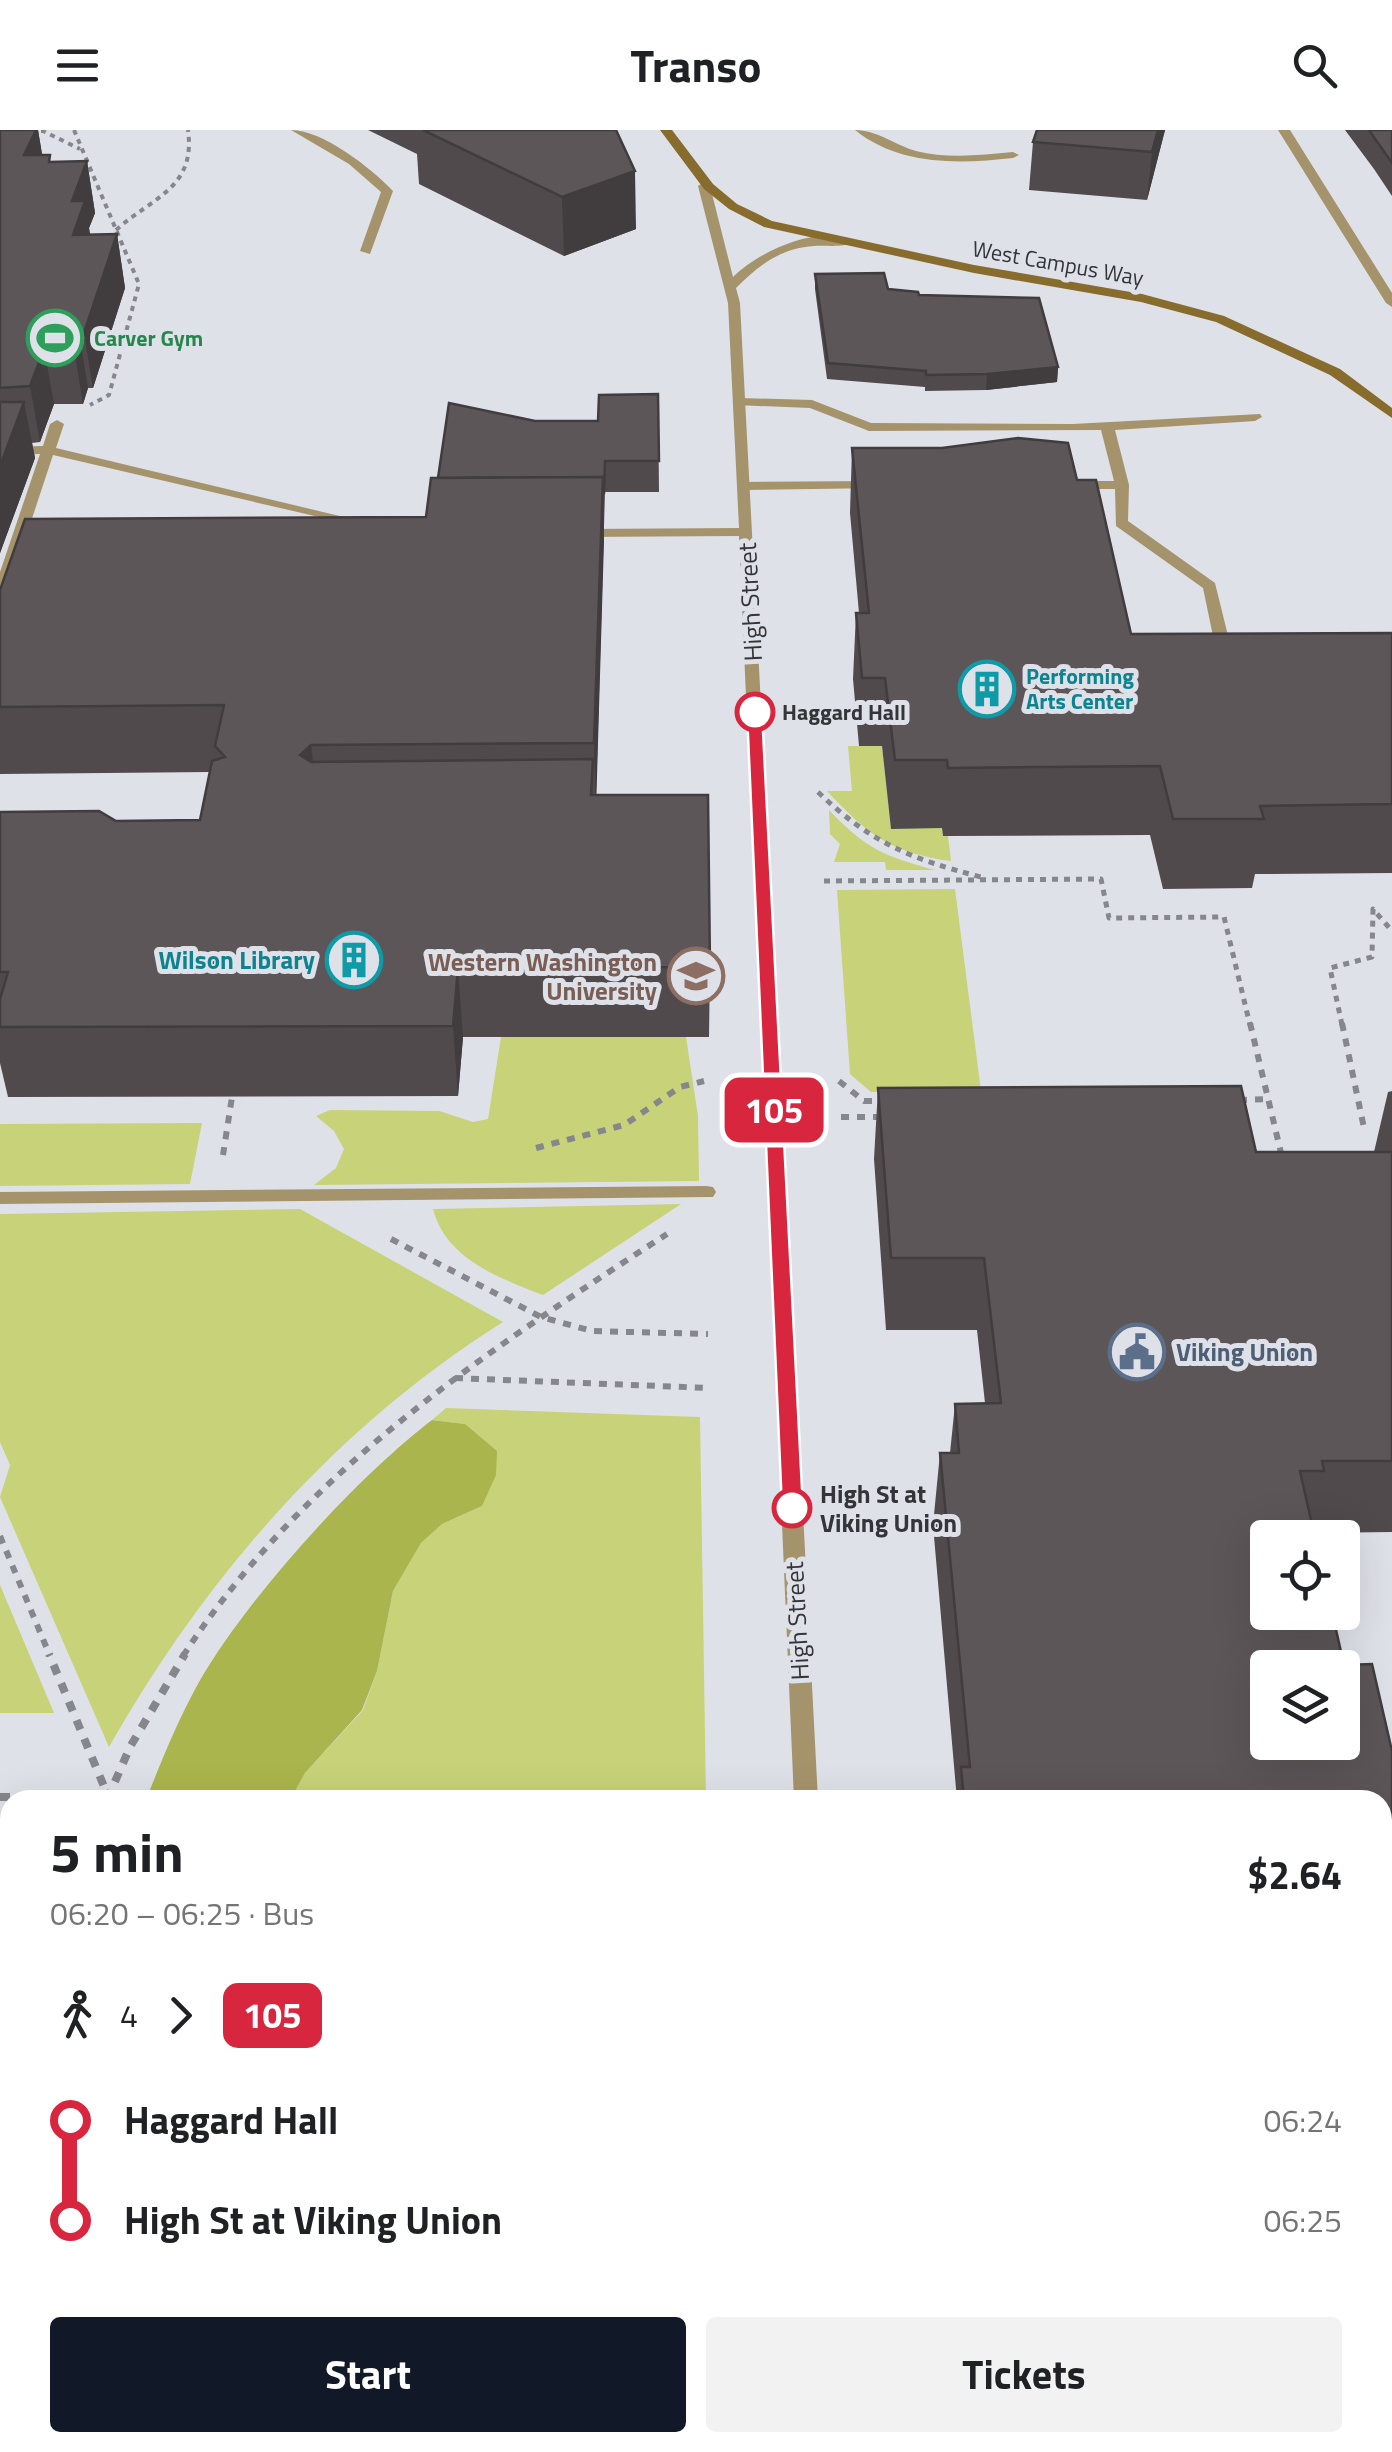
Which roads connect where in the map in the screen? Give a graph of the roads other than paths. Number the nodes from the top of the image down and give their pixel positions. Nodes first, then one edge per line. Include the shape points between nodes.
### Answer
1 (296, 130) edge
2 (666, 130) edge
3 (861, 130) edge
4 (1284, 130) edge
5 (1013, 155) dead end
6 (704, 186) junction
7 (848, 242) junction
8 (366, 252) dead end
9 (730, 287) junction
10 (1392, 303) edge
11 (740, 402) junction
12 (1392, 414) edge
13 (1255, 418) dead end
14 (58, 424) dead end
15 (1107, 426) junction
16 (50, 450) junction
17 (0, 451) edge
18 (892, 485) edge
19 (1046, 485) edge
20 (1122, 485) junction
21 (744, 486) junction
22 (391, 530) edge
23 (747, 532) junction
24 (561, 533) edge
25 (0, 594) edge
26 (1228, 670) edge
27 (706, 1192) dead end
28 (0, 1198) edge
29 (806, 1790) edge

1 - 8 street via 353,162 387,191
2 - 6 street
3 - 5 street via 893,150 929,157
4 - 10 street
6 - 7 street, West Campus Way via 768,224
6 - 9 street, High Street
7 - 9 street via 774,250
7 - 12 street, West Campus Way via 1220,318 1335,372
9 - 11 street, High Street
11 - 15 street via 812,404 870,427
11 - 21 street, High Street
13 - 15 street
14 - 16 street
15 - 20 street
16 - 17 street
16 - 22 street
16 - 25 street
18 - 21 street
19 - 20 street
20 - 26 street via 1118,529 1210,586
21 - 23 street, High Street
23 - 24 street
23 - 29 street, High Street
27 - 28 street

